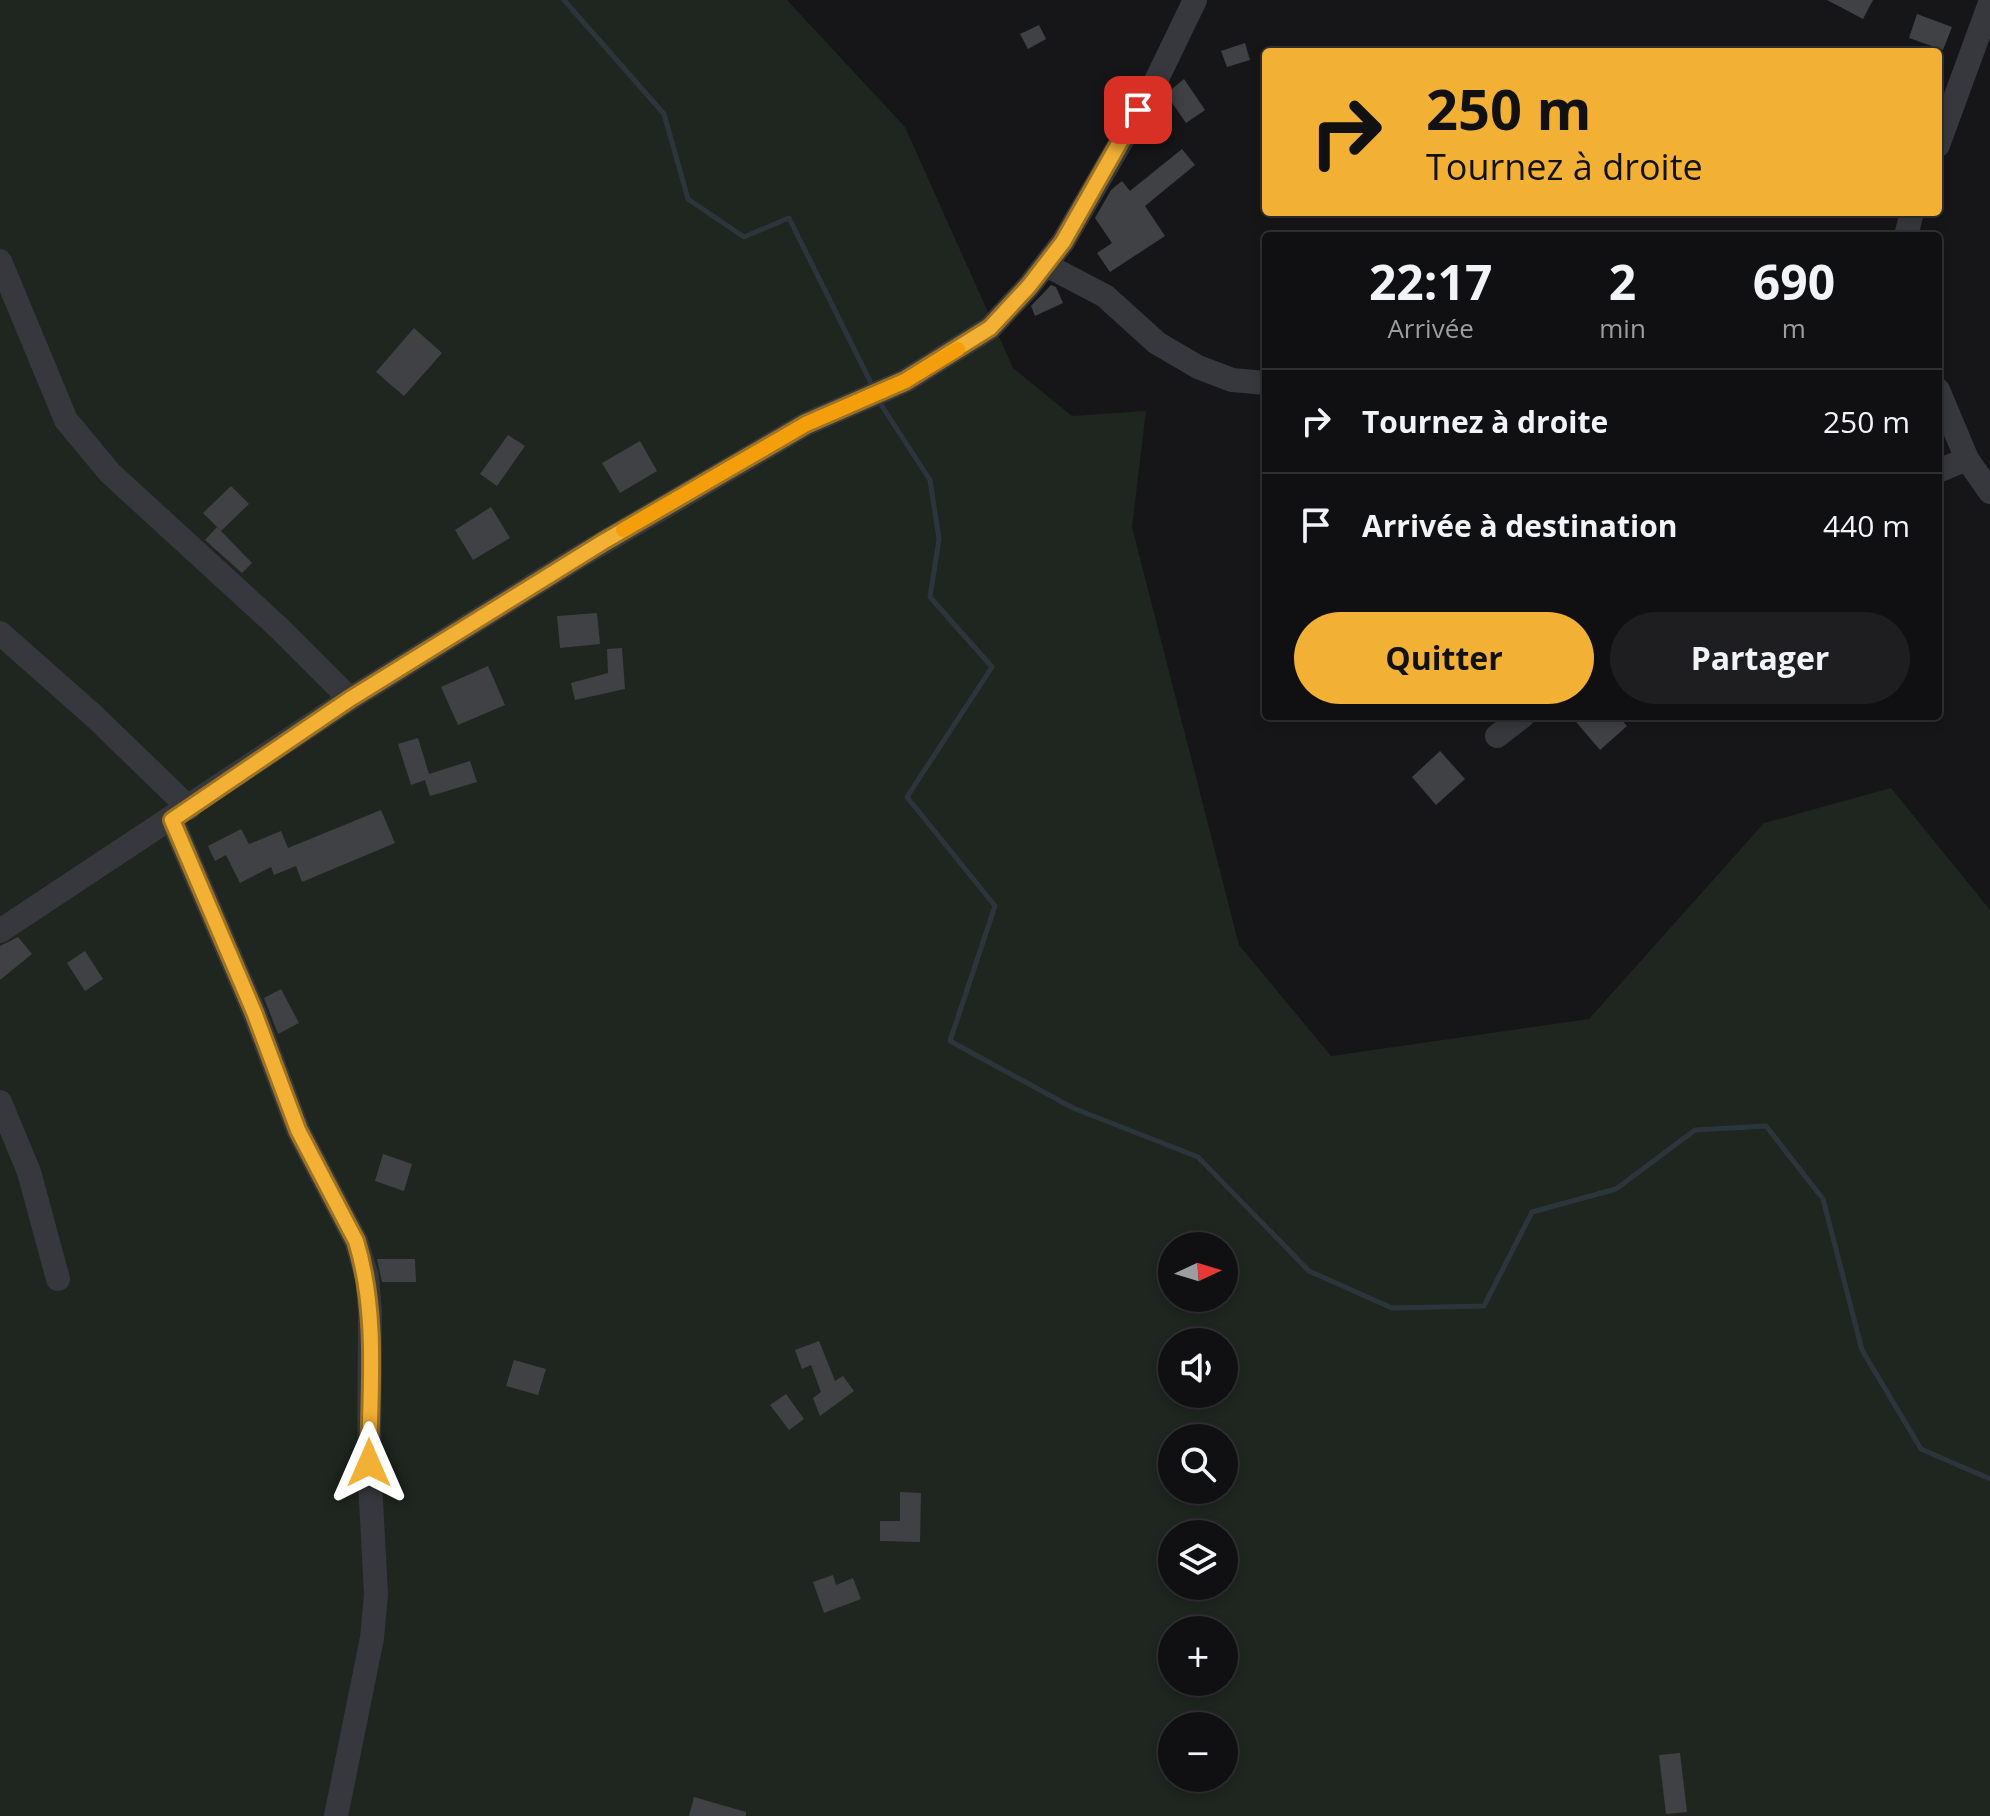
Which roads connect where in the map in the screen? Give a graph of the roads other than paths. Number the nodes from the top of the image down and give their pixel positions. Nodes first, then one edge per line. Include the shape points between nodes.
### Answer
1 (1195, 0) edge
2 (1990, 3) edge
3 (1942, 134) edge
4 (0, 261) edge
5 (1046, 265) junction
6 (1262, 383) edge
7 (1942, 400) edge
8 (1967, 459) junction
9 (1942, 469) edge
10 (1990, 492) edge
11 (0, 633) edge
12 (350, 699) junction
13 (1518, 720) edge
14 (1497, 736) dead end
15 (180, 814) junction
16 (0, 931) edge
17 (0, 1102) edge
18 (58, 1279) dead end
19 (336, 1816) edge

1 - 5 street via 1154,85
2 - 3 street
4 - 12 street via 66,420 110,473
5 - 6 street via 1105,296 1157,343 1198,367 1232,380
5 - 12 street via 977,337 905,381 806,424 707,480
7 - 8 street
8 - 9 street
8 - 10 street
11 - 15 street via 95,717
12 - 15 street
13 - 14 street
15 - 16 street
15 - 19 street via 298,1130 356,1241 367,1277 376,1595
17 - 18 street via 29,1172

